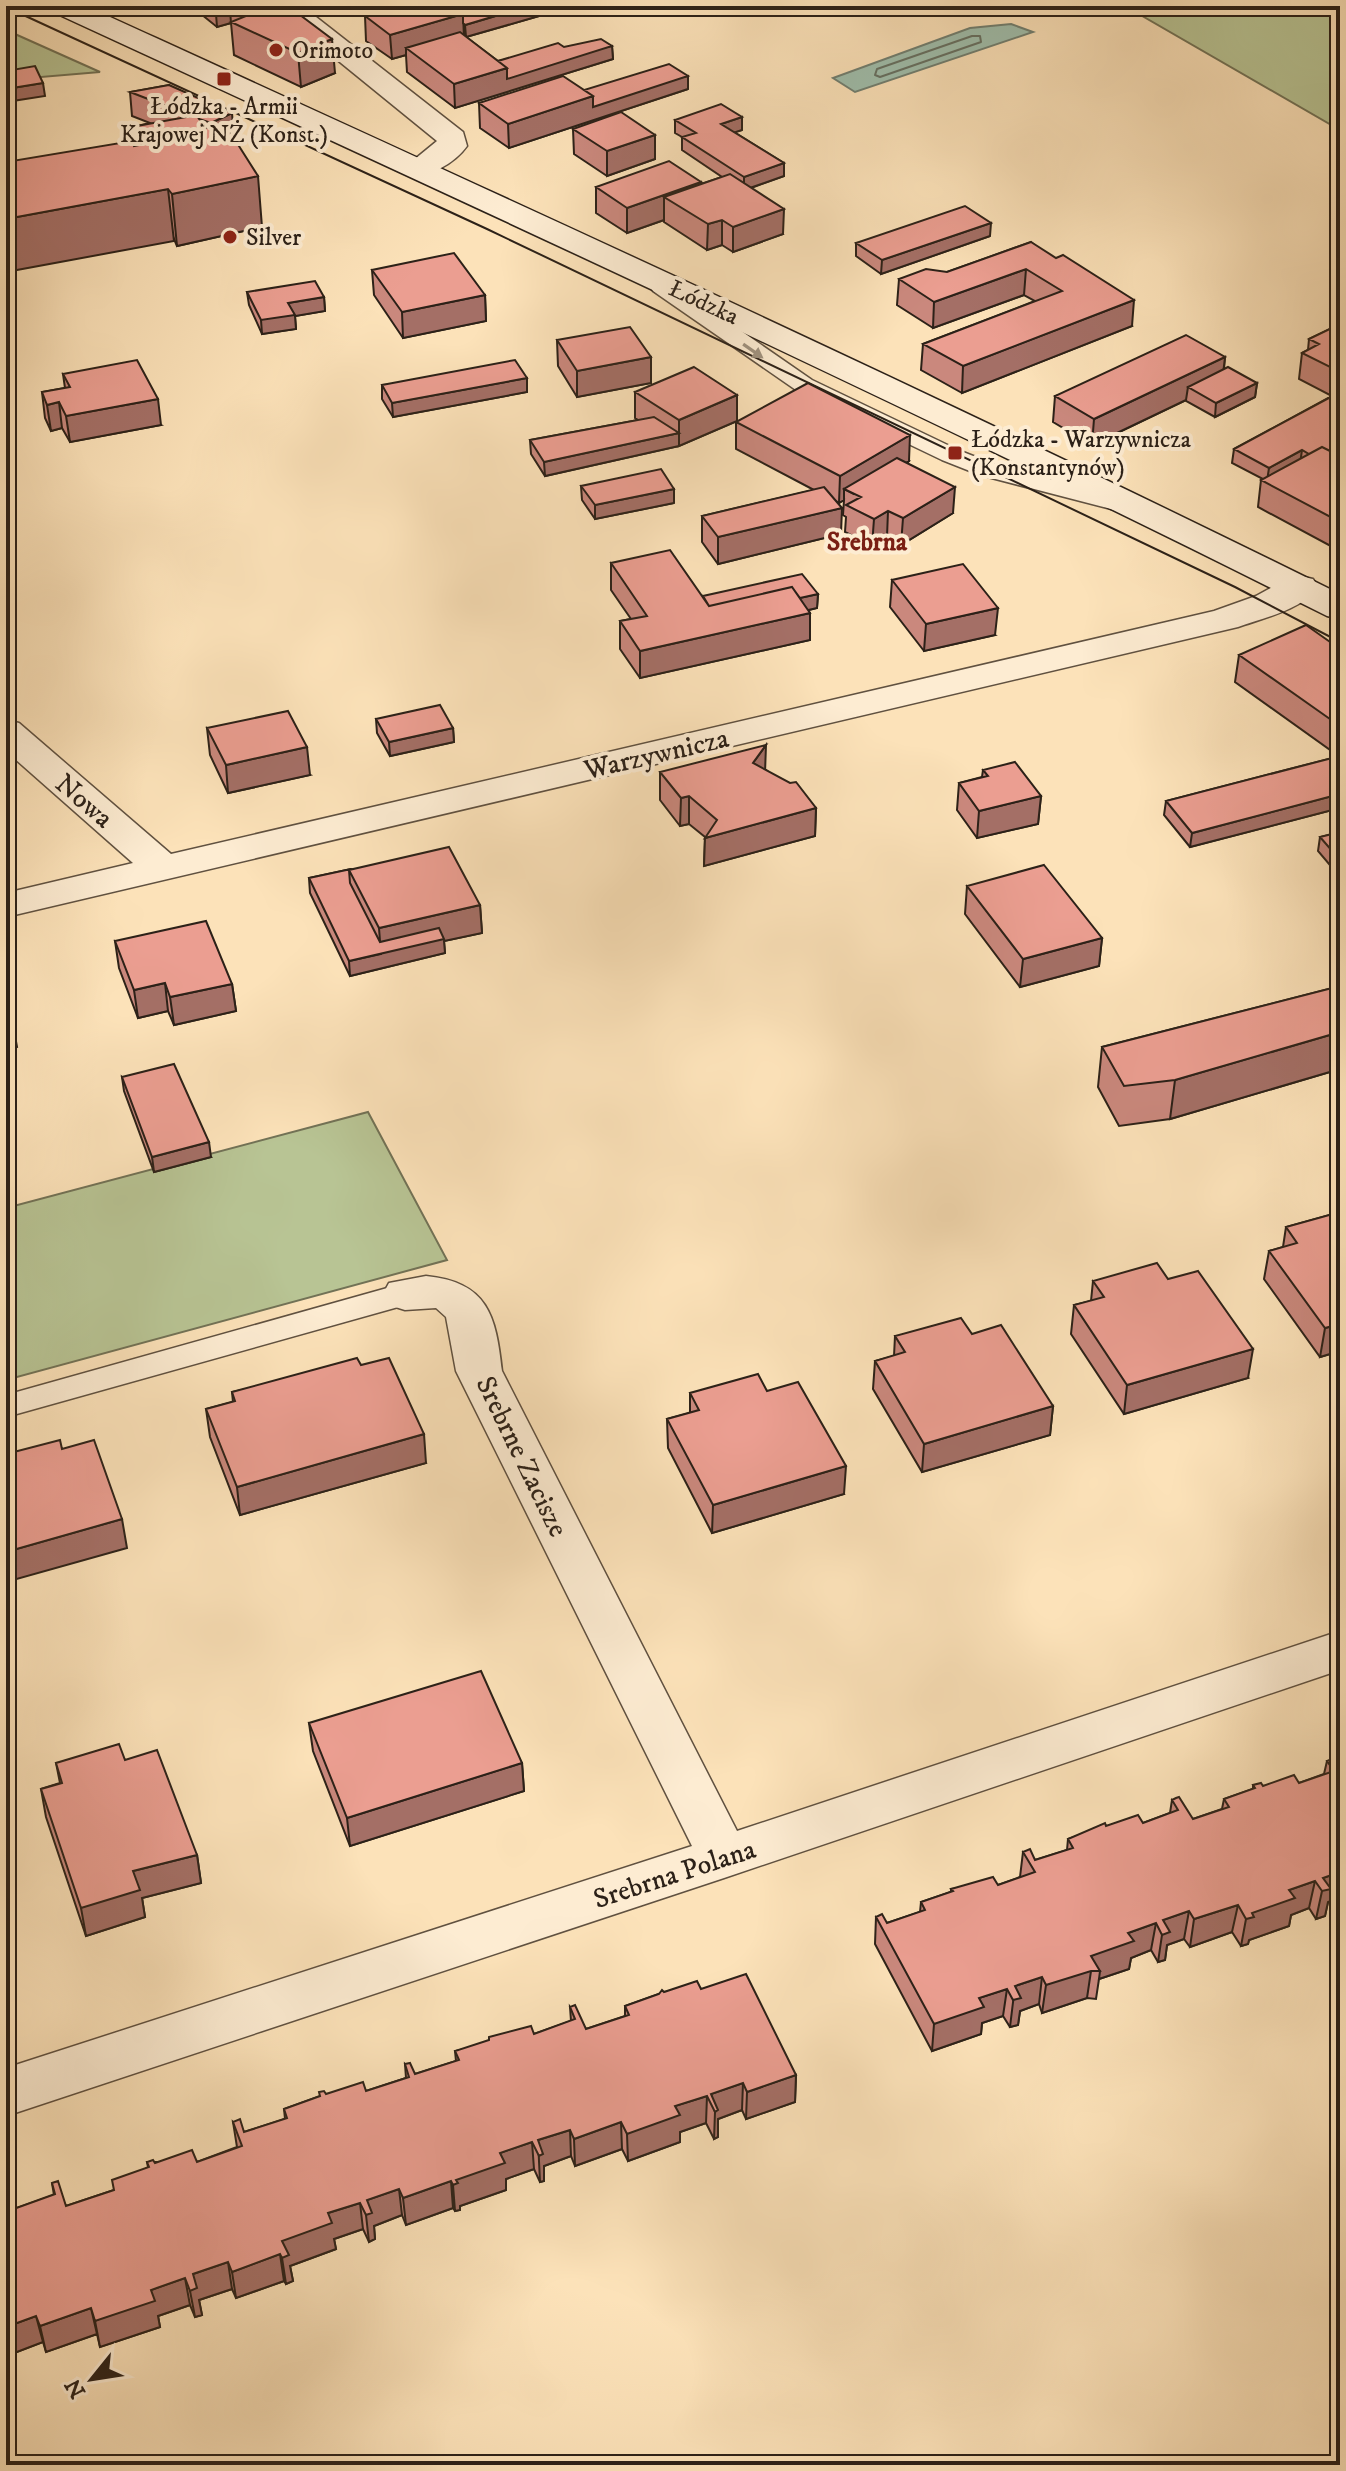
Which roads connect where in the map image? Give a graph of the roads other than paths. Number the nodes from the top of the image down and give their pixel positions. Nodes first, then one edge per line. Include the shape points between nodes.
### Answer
1 (63, 6) edge
2 (285, 6) edge
3 (419, 168) junction
4 (1300, 587) junction
5 (1340, 608) edge
6 (6, 731) edge
7 (164, 869) junction
8 (6, 905) edge
9 (405, 1294) joint
10 (6, 1406) edge
11 (1340, 1650) edge
12 (724, 1857) junction
13 (6, 2092) edge

1 - 3 street, Łódzka
2 - 3 street via 452,138 444,154
3 - 4 street, Łódzka
4 - 5 street, Łódzka
4 - 7 street, Warzywnicza via 1225,619
6 - 7 street, Nowa
7 - 8 street, Warzywnicza
9 - 10 lane, Srebrne Zacisze
9 - 12 street, Srebrne Zacisze via 430,1289 453,1296 473,1322 479,1371
11 - 12 street, Srebrna Polana
12 - 13 street, Srebrna Polana

